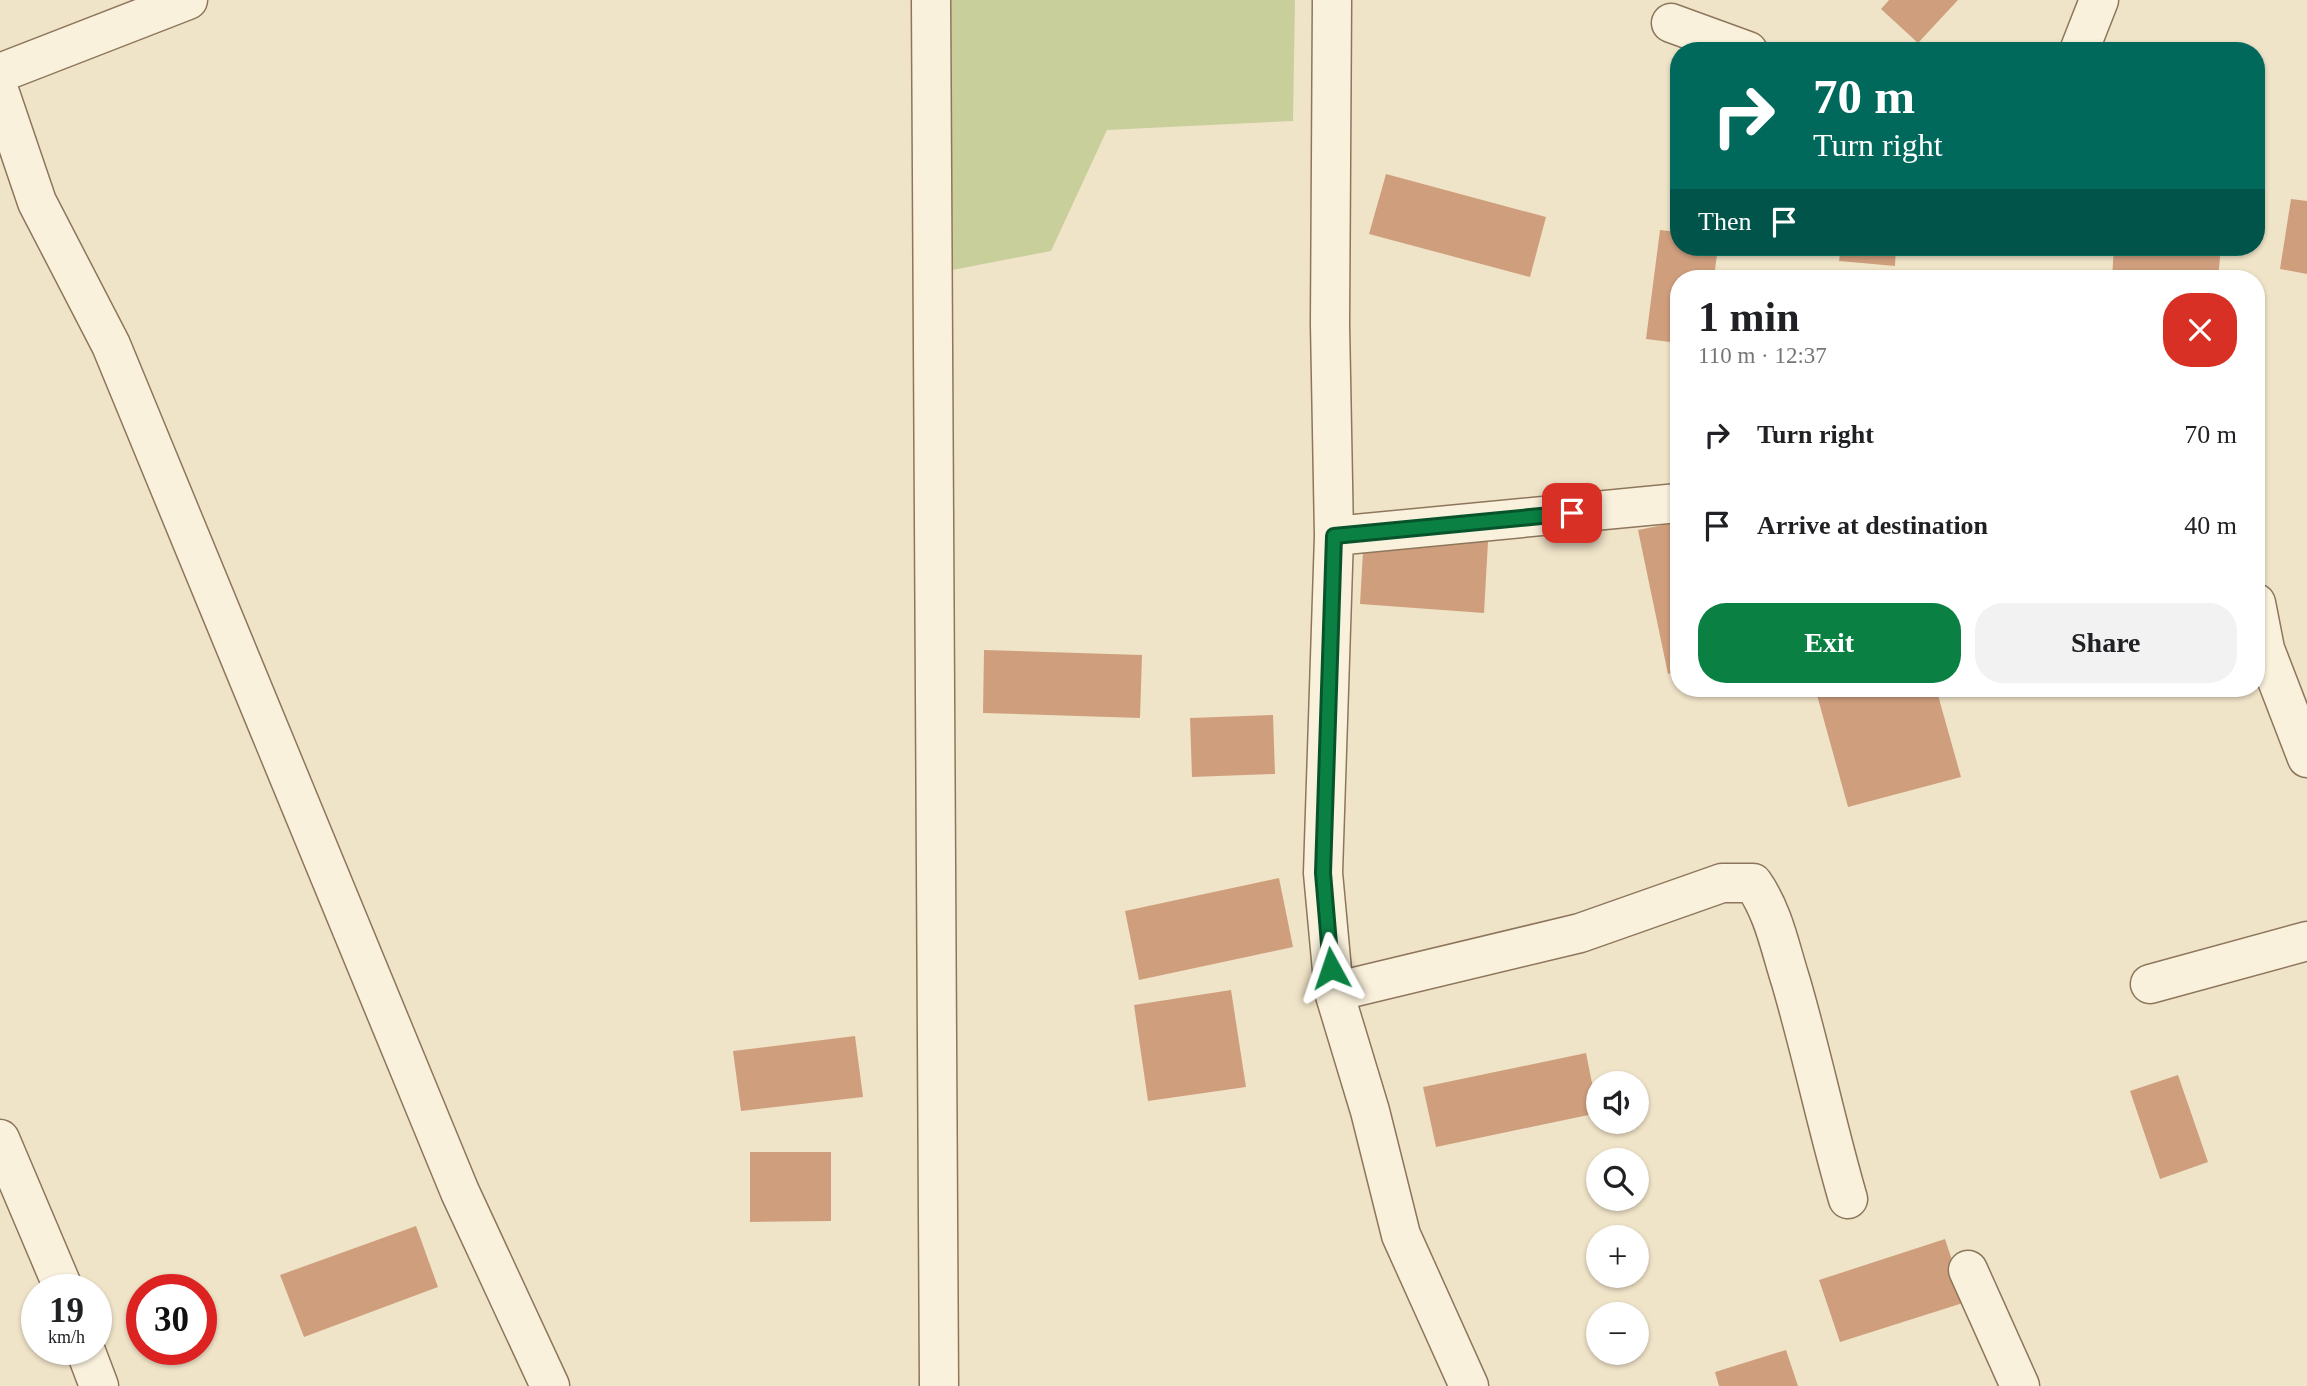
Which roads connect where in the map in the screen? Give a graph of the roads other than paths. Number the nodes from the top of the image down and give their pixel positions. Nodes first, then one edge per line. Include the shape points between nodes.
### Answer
1 (188, 0) edge
2 (931, 0) edge
3 (1332, 0) edge
4 (2099, 0) edge
5 (1671, 23) dead end
6 (1723, 42) edge
7 (2083, 42) edge
8 (0, 73) edge
9 (0, 93) edge
10 (1670, 504) edge
11 (1334, 536) junction
12 (2265, 652) edge
13 (2307, 758) edge
14 (2307, 941) edge
15 (2150, 984) dead end
16 (1334, 992) junction
17 (0, 1139) edge
18 (1848, 1199) dead end
19 (1968, 1270) dead end
20 (57, 1274) edge
21 (91, 1365) edge
22 (99, 1386) edge
23 (550, 1386) edge
24 (939, 1386) edge
25 (1469, 1386) edge
26 (2020, 1386) edge

1 - 8 street
2 - 24 street
3 - 11 street
4 - 7 street
5 - 6 street
9 - 23 street via 37,202 110,345 460,1192
10 - 11 street
11 - 16 street via 1323,873
12 - 13 street
14 - 15 street
16 - 18 street via 1580,933 1722,883 1753,883 1768,904
16 - 25 street via 1401,1235
17 - 20 street
19 - 26 street
21 - 22 street

